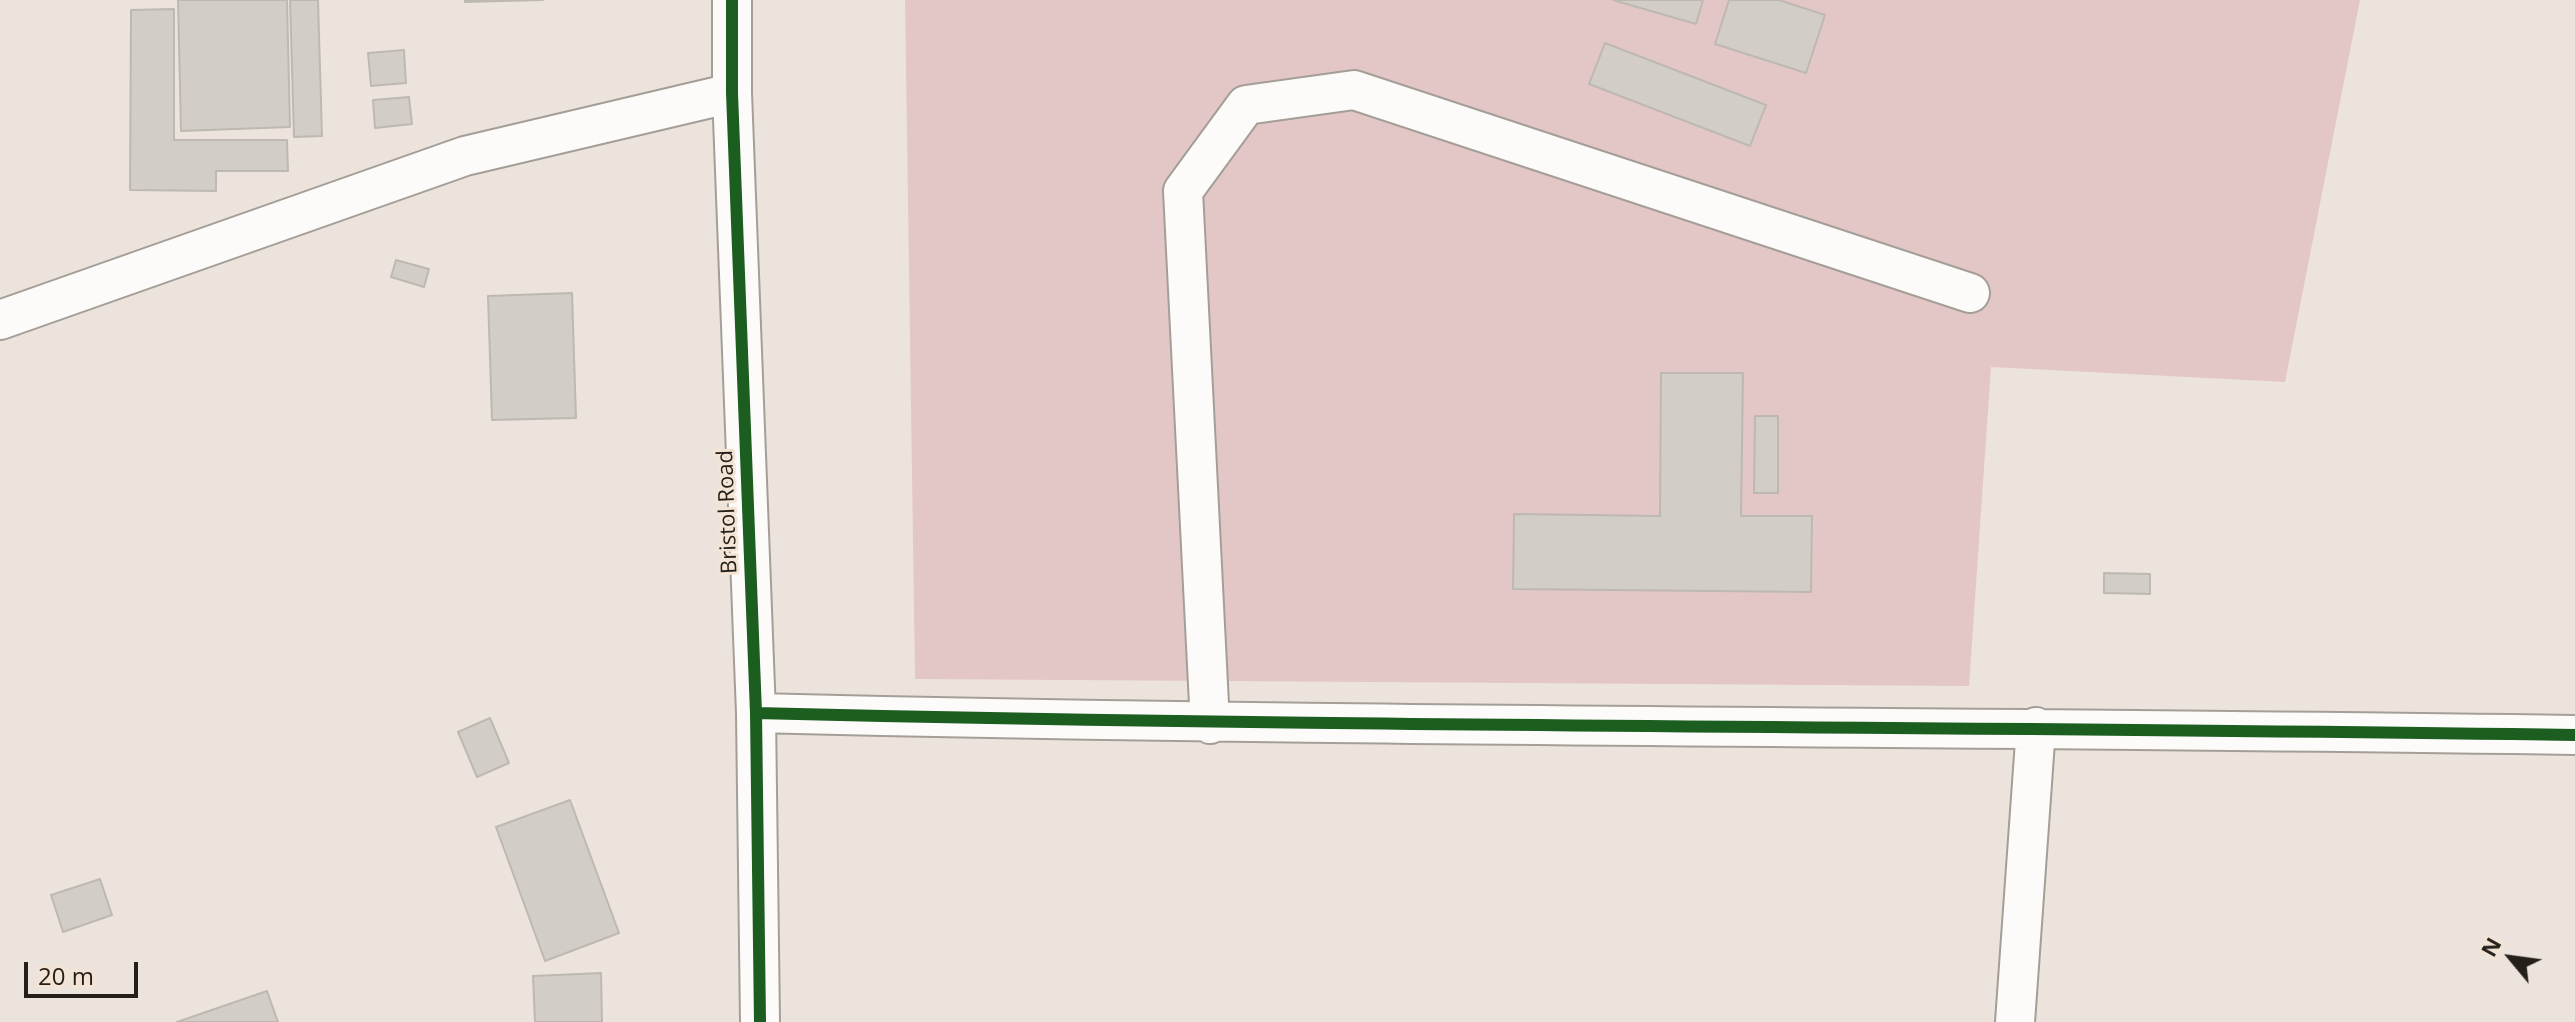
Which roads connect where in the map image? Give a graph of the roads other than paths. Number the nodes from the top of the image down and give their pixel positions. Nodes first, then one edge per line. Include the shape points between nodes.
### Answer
1 (732, 0) edge
2 (732, 93) junction
3 (1970, 293) dead end
4 (0, 320) edge
5 (756, 713) junction
6 (1210, 724) junction
7 (2036, 727) junction
8 (2575, 735) edge
9 (760, 1022) edge
10 (2015, 1022) edge

1 - 2 street, Bristol Road
2 - 4 street via 465,156
2 - 5 street, Bristol Road
3 - 6 street via 1354,90 1246,105 1183,191
5 - 6 street
5 - 9 street, Bristol Road
6 - 7 street
7 - 8 street
7 - 10 street

